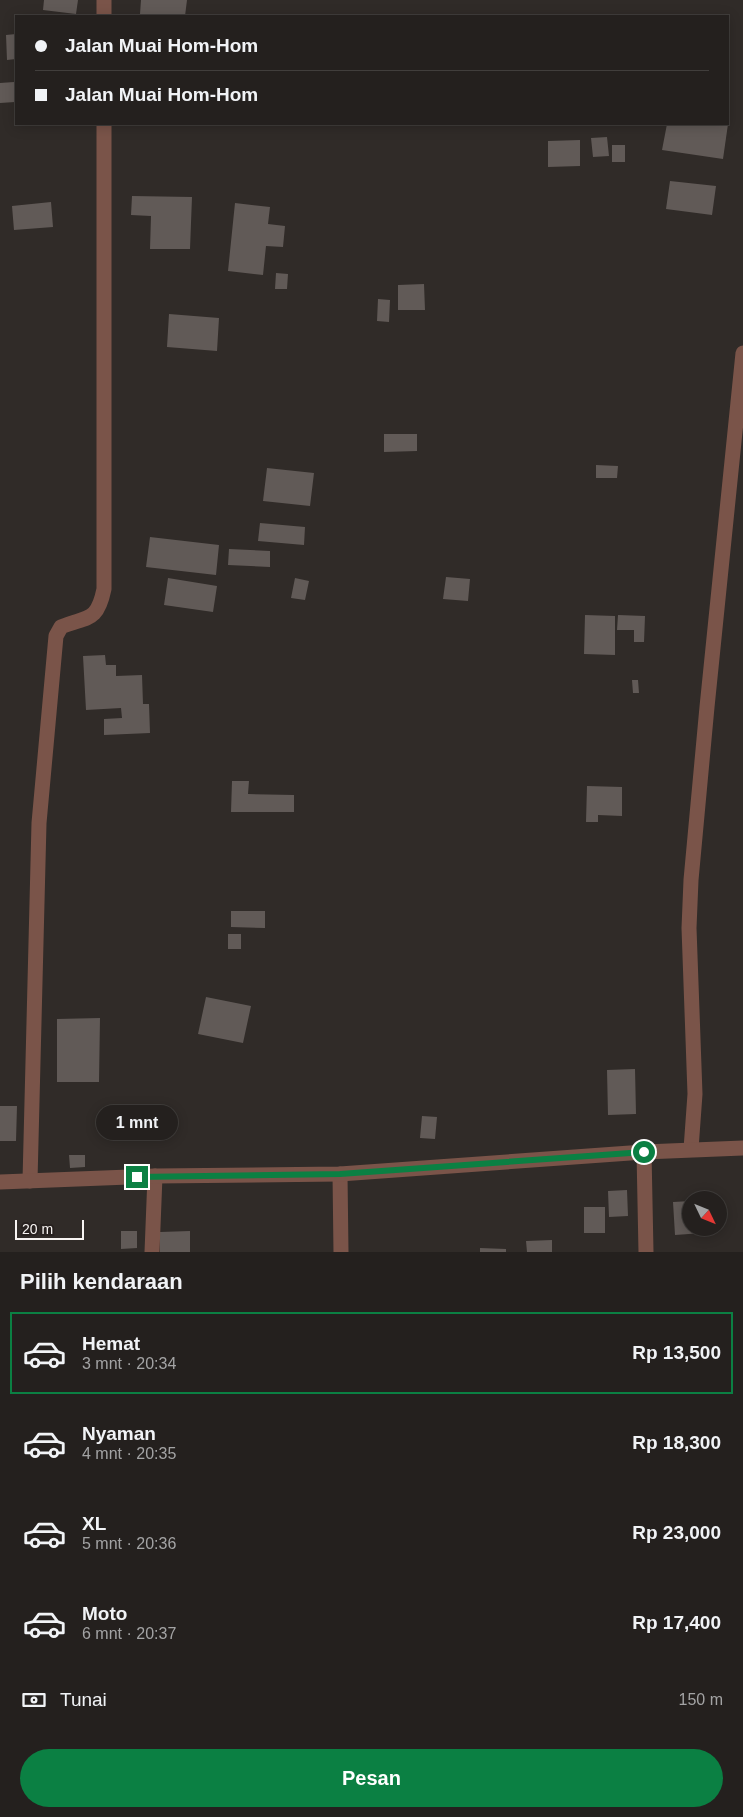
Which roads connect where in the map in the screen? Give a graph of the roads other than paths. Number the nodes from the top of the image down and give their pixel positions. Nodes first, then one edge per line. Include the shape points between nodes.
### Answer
1 (104, 0) edge
2 (104, 15) edge
3 (104, 125) edge
4 (743, 353) edge
5 (743, 1148) edge
6 (691, 1149) junction
7 (644, 1152) junction
8 (340, 1174) junction
9 (155, 1176) junction
10 (30, 1181) junction
11 (0, 1182) edge
12 (152, 1252) edge
13 (341, 1252) edge
14 (646, 1252) edge

1 - 2 street
3 - 10 street via 104,590 99,607 91,617 61,627 56,636 39,823
4 - 6 street via 691,880 688,928 695,1094
5 - 6 street
6 - 7 street
7 - 8 street
7 - 14 street
8 - 9 street
8 - 13 street
9 - 10 street
9 - 12 street
10 - 11 street

